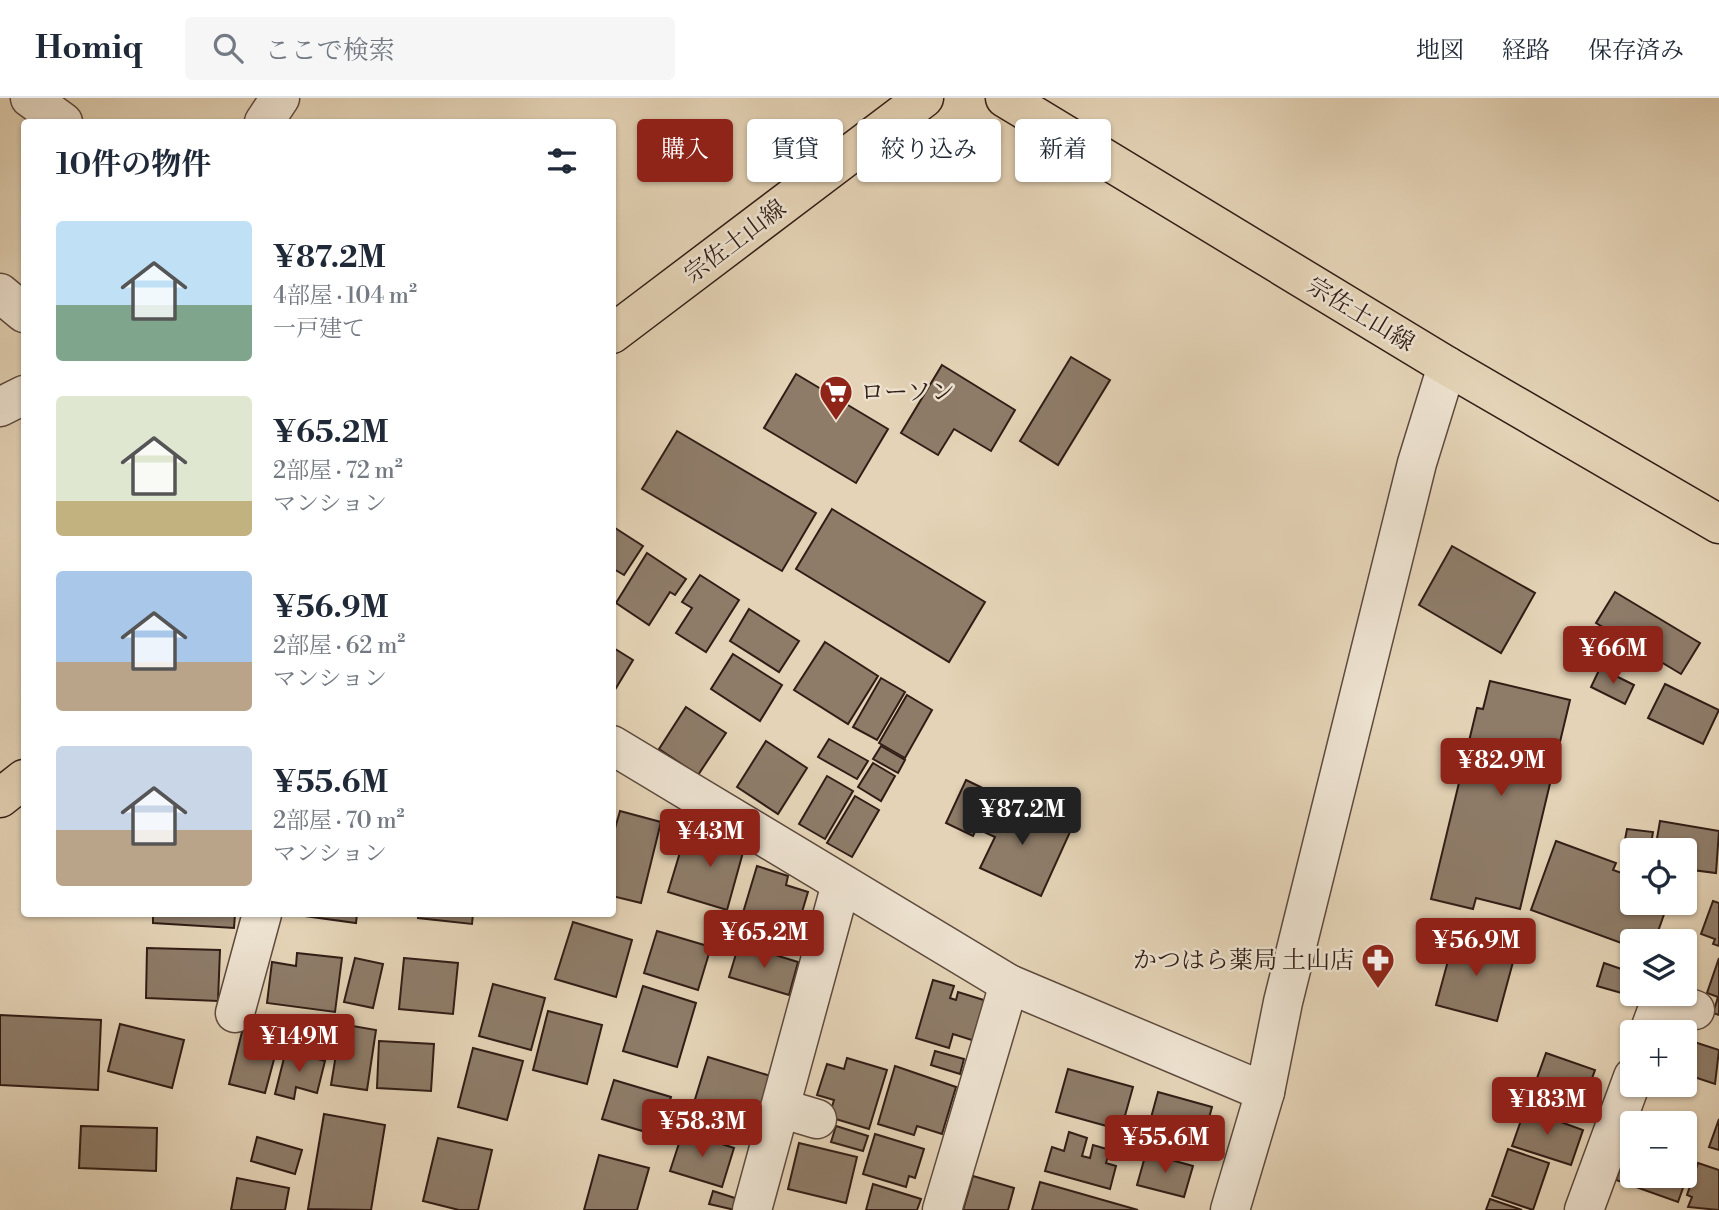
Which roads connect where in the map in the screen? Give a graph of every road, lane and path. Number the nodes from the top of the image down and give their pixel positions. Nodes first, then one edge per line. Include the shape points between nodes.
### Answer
1 (30, 98) edge
2 (280, 98) edge
3 (924, 98) edge
4 (1005, 98) edge
5 (59, 119) edge
6 (266, 119) edge
7 (0, 293) edge
8 (21, 310) edge
9 (616, 331) edge
10 (1447, 366) junction
11 (21, 396) edge
12 (0, 407) edge
13 (1719, 524) edge
14 (616, 748) edge
15 (21, 781) edge
16 (0, 797) edge
17 (841, 884) junction
18 (261, 917) edge
19 (1009, 984) junction
20 (235, 1013) dead end
21 (1265, 1092) junction
22 (1626, 1097) edge
23 (780, 1108) junction
24 (817, 1119) dead end
25 (752, 1210) edge
26 (942, 1210) edge
27 (1230, 1210) edge
28 (1584, 1210) edge

1 - 5 street
2 - 6 street
3 - 9 main road, 宗佐土山線
4 - 10 main road, 宗佐土山線
7 - 8 street
10 - 13 main road, 宗佐土山線
10 - 21 street via 1400,530 1283,1002
11 - 12 street
14 - 17 street
15 - 16 main road
17 - 19 street
17 - 23 street
18 - 20 street
19 - 21 street
19 - 26 street
21 - 27 street
22 - 28 street
23 - 24 street
23 - 25 street

